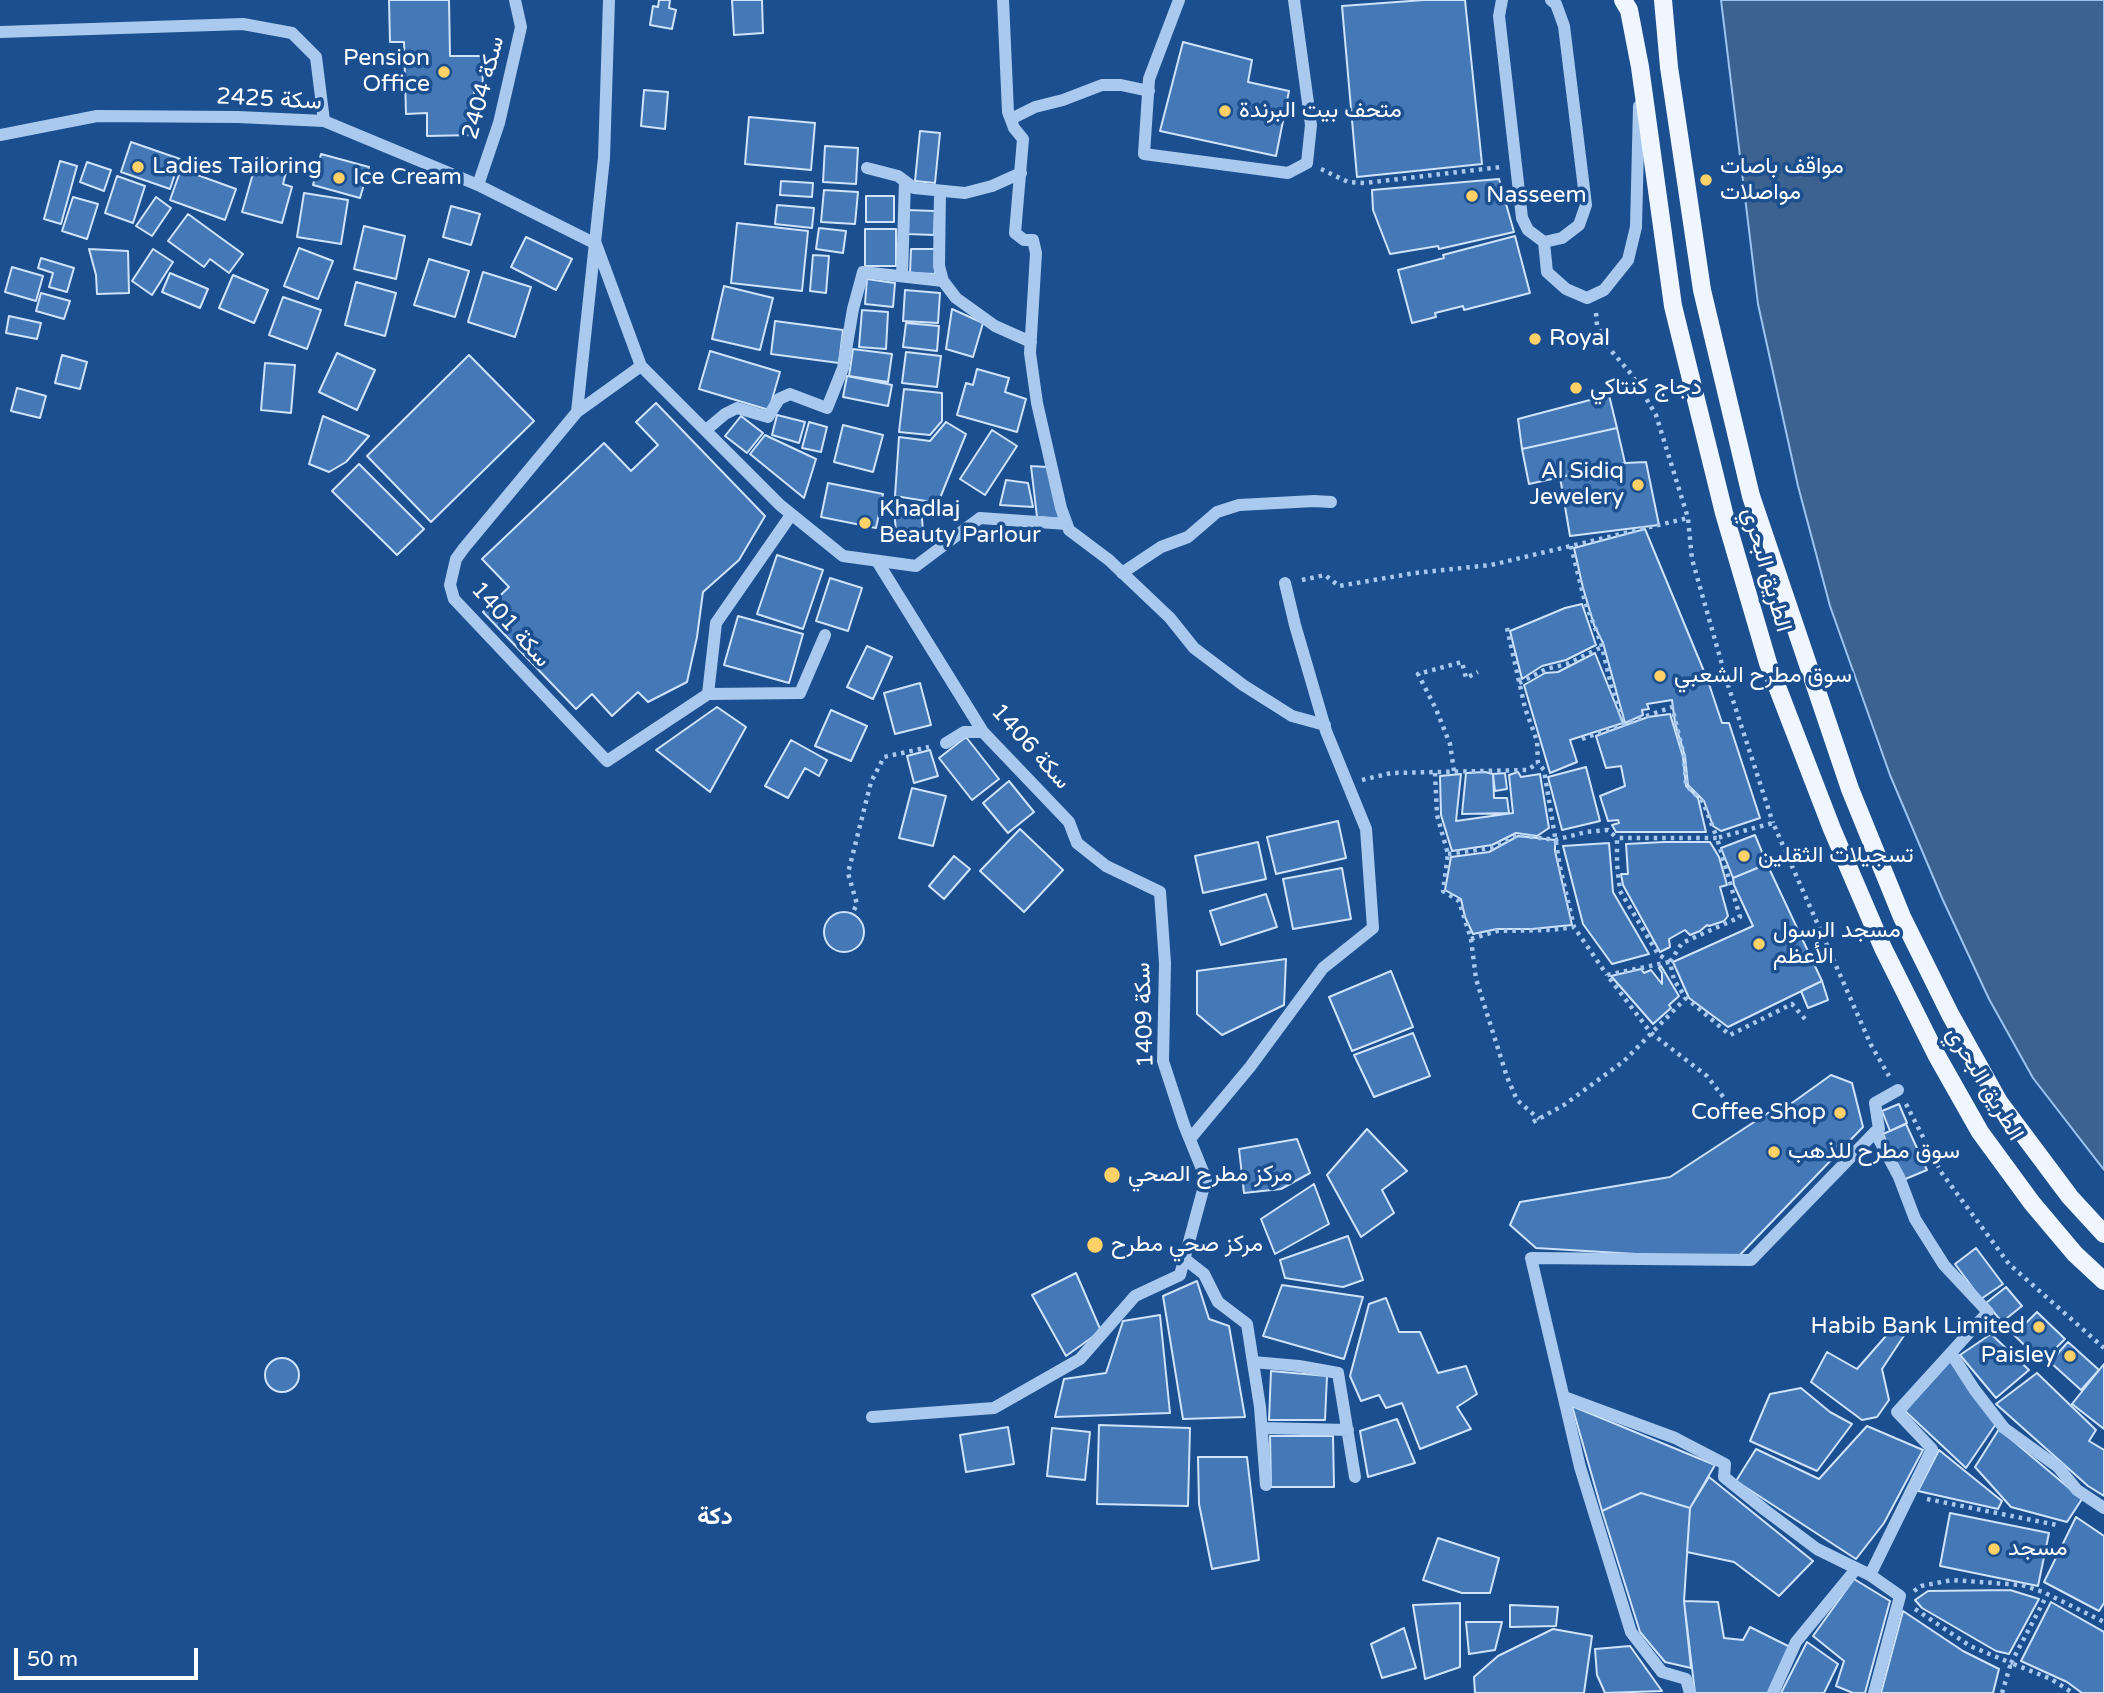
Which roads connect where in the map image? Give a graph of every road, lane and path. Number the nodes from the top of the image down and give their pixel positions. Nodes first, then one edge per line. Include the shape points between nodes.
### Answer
1 (515, 0) edge
2 (609, 0) edge
3 (1003, 0) edge
4 (1179, 0) edge
5 (1294, 0) edge
6 (1502, 0) edge
7 (1552, 0) edge
8 (1623, 0) edge
9 (1663, 0) edge
10 (0, 32) edge
11 (1640, 67) junction
12 (1149, 91) junction
13 (1011, 119) junction
14 (324, 121) junction
15 (0, 135) edge
16 (1307, 163) junction
17 (1516, 165) junction
18 (867, 168) dead end
19 (1021, 173) junction
20 (905, 181) junction
21 (478, 185) junction
22 (940, 191) junction
23 (1544, 242) junction
24 (596, 244) junction
25 (902, 276) junction
26 (943, 281) junction
27 (1595, 294) junction
28 (1031, 342) junction
29 (641, 366) junction
30 (576, 412) junction
31 (706, 430) junction
32 (1331, 502) dead end
33 (791, 514) junction
34 (1688, 518) junction
35 (1067, 524) junction
36 (1571, 546) junction
37 (877, 561) junction
38 (1122, 573) junction
39 (1292, 582) joint
40 (1507, 628) dead end
41 (825, 635) dead end
42 (1602, 647) junction
43 (1478, 672) dead end
44 (1520, 683) junction
45 (708, 694) junction
46 (1325, 724) junction
47 (1625, 724) junction
48 (983, 732) junction
49 (1582, 739) dead end
50 (946, 743) joint
51 (1538, 763) junction
52 (1454, 771) junction
53 (1435, 773) junction
54 (1347, 782) junction
55 (1773, 823) dead end
56 (1758, 828) dead end
57 (1617, 838) junction
58 (1717, 838) junction
59 (1555, 840) junction
60 (1448, 854) junction
61 (1160, 892) joint
62 (854, 910) dead end
63 (1574, 927) junction
64 (1471, 939) junction
65 (1670, 962) junction
66 (1607, 975) junction
67 (1686, 998) junction
68 (1805, 1019) dead end
69 (1651, 1033) junction
70 (1898, 1090) dead end
71 (1724, 1098) dead end
72 (1539, 1119) junction
73 (1533, 1122) dead end
74 (1875, 1132) junction
75 (1190, 1139) junction
76 (2104, 1234) edge
77 (1186, 1261) junction
78 (2104, 1281) edge
79 (1951, 1353) junction
80 (1253, 1362) junction
81 (1564, 1397) junction
82 (872, 1417) dead end
83 (1262, 1429) junction
84 (1348, 1430) junction
85 (1355, 1477) dead end
86 (1266, 1485) dead end
87 (1909, 1496) junction
88 (2104, 1508) edge
89 (2057, 1525) dead end
90 (1856, 1569) junction
91 (1870, 1575) junction
92 (1906, 1595) dead end
93 (2047, 1595) junction
94 (1908, 1604) dead end
95 (2104, 1622) edge
96 (2011, 1663) junction
97 (1690, 1693) edge
98 (1773, 1693) edge
99 (1874, 1693) edge
100 (2002, 1693) edge
101 (2073, 1693) edge

1 - 21 street, سكة 2404 via 521,27 499,123
2 - 24 street
3 - 13 street
4 - 12 street via 1149,79
5 - 16 street via 1311,125
6 - 17 street via 1499,16
7 - 23 street via 1564,26 1587,205 1579,225 1562,238
8 - 11 main road, الطريق البحري
9 - 76 main road, الطريق البحري via 1705,303 1751,496 1850,789 1902,917 1999,1102 2070,1197
10 - 14 street via 243,24 292,33 316,57
11 - 27 street via 1636,227 1628,260 1604,290
11 - 78 main road, الطريق البحري via 1672,306 1724,513 1768,663 1832,829 1937,1056 1980,1132 2032,1203
12 - 13 street via 1101,85
12 - 16 street via 1144,154 1288,173
13 - 19 street via 1023,139
14 - 15 street, سكة 2425 via 97,116
14 - 21 street, سكة 2425
16 - 17 path via 1348,182 1365,183
17 - 23 street via 1522,218 1528,230
18 - 20 street
19 - 22 street via 965,193
19 - 28 street via 1015,233 1033,240 1036,253
20 - 22 street via 914,188
20 - 25 street
21 - 24 street, سكة 2425
22 - 26 street
23 - 27 street via 1547,272 1566,289 1587,298
24 - 29 street
24 - 30 street
25 - 26 street
25 - 31 street via 863,272 843,368 827,408 790,394 779,400 768,417 737,408
26 - 28 street via 956,298 995,326
27 - 34 path via 1597,325 1656,415
28 - 35 street via 1037,403
29 - 30 street, 1401 سكة
29 - 31 street
30 - 45 street, 1401 سكة via 456,559 450,585 454,599 607,761
31 - 33 street
32 - 38 street via 1239,505 1217,512 1188,537 1160,547
33 - 37 street via 843,556
33 - 45 street via 716,623
34 - 36 path
34 - 55 path via 1692,559
35 - 37 street via 981,518 916,566
35 - 38 street
36 - 39 path via 1491,565 1339,586 1325,575
36 - 42 path
37 - 48 street, 1406 سكة
38 - 46 street via 1194,648 1292,716
39 - 46 street via 1295,625
40 - 44 path
41 - 45 street via 800,693
42 - 44 path
42 - 47 path
43 - 52 path via 1466,678 1462,662 1418,674 1450,744
44 - 51 path via 1537,741
46 - 54 street
47 - 49 path
47 - 58 path via 1672,707 1686,785 1703,802
48 - 50 street via 964,732
48 - 61 street, 1406 سكة via 1069,822 1077,843 1107,866
50 - 62 path via 884,757 872,782 848,873 857,904
51 - 52 path via 1527,770
51 - 59 path via 1544,770
52 - 53 path
53 - 54 path via 1391,773
53 - 60 path via 1437,815
54 - 75 street via 1366,830 1373,928 1323,968
56 - 58 path
57 - 58 path
57 - 59 path via 1608,830
57 - 65 path via 1620,891 1658,954
58 - 65 path via 1740,917 1682,943
59 - 60 path via 1518,835 1491,848
59 - 63 path
60 - 64 path via 1443,891 1459,901
61 - 75 street, 1409 سكة via 1165,964 1163,1061
63 - 64 path via 1497,931
63 - 66 path
64 - 72 path via 1476,979 1507,1077 1517,1100
65 - 66 path
65 - 67 path via 1674,980
66 - 69 path
67 - 68 path via 1730,1035 1792,1004
67 - 69 path
69 - 71 path via 1707,1076
69 - 72 path via 1625,1061
70 - 74 street via 1875,1103 1879,1129
72 - 73 path
74 - 79 street via 1915,1219 1944,1265 1988,1312
74 - 81 street via 1751,1260 1531,1258
75 - 77 street, 1409 سكة via 1206,1179
77 - 80 street via 1204,1274 1218,1302 1247,1324
77 - 82 street via 1180,1275 1135,1296 1080,1359 994,1408
79 - 87 street via 1897,1412 1932,1449
79 - 88 street via 2004,1427
80 - 83 street
80 - 84 street via 1338,1373
81 - 90 street via 1675,1438 1726,1464 1724,1477 1817,1549
81 - 97 street via 1580,1467 1632,1632 1662,1672 1686,1678
83 - 84 street
83 - 86 street
84 - 85 street
87 - 89 path
87 - 91 street
90 - 91 street
90 - 98 street via 1796,1642
91 - 99 street via 1900,1596
92 - 93 path via 1921,1586 1952,1580 2022,1585
93 - 95 path
93 - 96 path
94 - 96 path via 1970,1646
96 - 100 path
96 - 101 path

